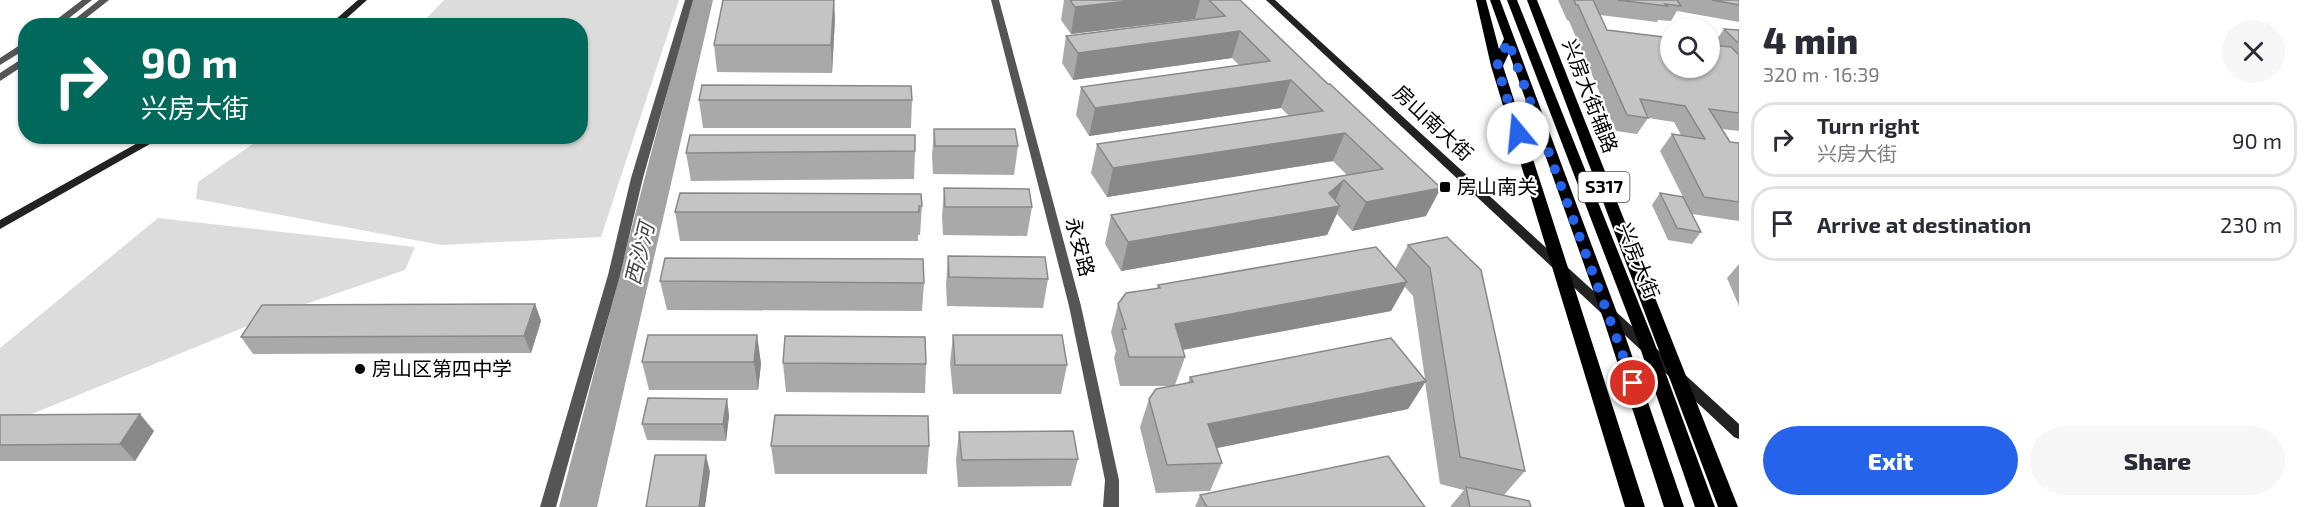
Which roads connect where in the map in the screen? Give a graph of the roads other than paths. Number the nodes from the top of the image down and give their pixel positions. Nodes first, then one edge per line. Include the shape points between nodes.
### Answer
1 (88, 0) edge
2 (105, 0) edge
3 (363, 0) edge
4 (371, 0) edge
5 (689, 0) edge
6 (995, 0) edge
7 (1270, 0) edge
8 (1480, 0) edge
9 (1495, 0) edge
10 (1512, 0) edge
11 (1532, 0) edge
12 (63, 18) edge
13 (81, 18) edge
14 (342, 18) edge
15 (351, 18) edge
16 (1508, 41) junction
17 (18, 50) edge
18 (0, 62) edge
19 (18, 65) edge
20 (1497, 66) junction
21 (0, 78) edge
22 (134, 144) edge
23 (145, 144) edge
24 (0, 219) edge
25 (0, 225) edge
26 (1560, 268) junction
27 (1675, 374) junction
28 (1739, 433) edge
29 (548, 507) edge
30 (1112, 507) edge
31 (1635, 507) edge
32 (1674, 507) edge
33 (1705, 507) edge
34 (1728, 507) edge

1 - 12 street
2 - 13 street
3 - 14 main road
4 - 15 main road
5 - 29 street
6 - 30 street, 永安路 via 1075,306 1112,480
7 - 26 main road, 房山南大街
8 - 20 main road
9 - 16 main road, S317
10 - 33 main road, 兴房大街 / S317
11 - 27 main road, 兴房大街辅路 / S317
16 - 20 main road
16 - 32 main road, S317 via 1612,321
17 - 18 street
19 - 21 street
20 - 26 main road
22 - 24 main road
23 - 25 main road
26 - 27 main road, 房山南大街
26 - 31 main road
27 - 28 main road, 房山南大街
27 - 34 main road, S317

